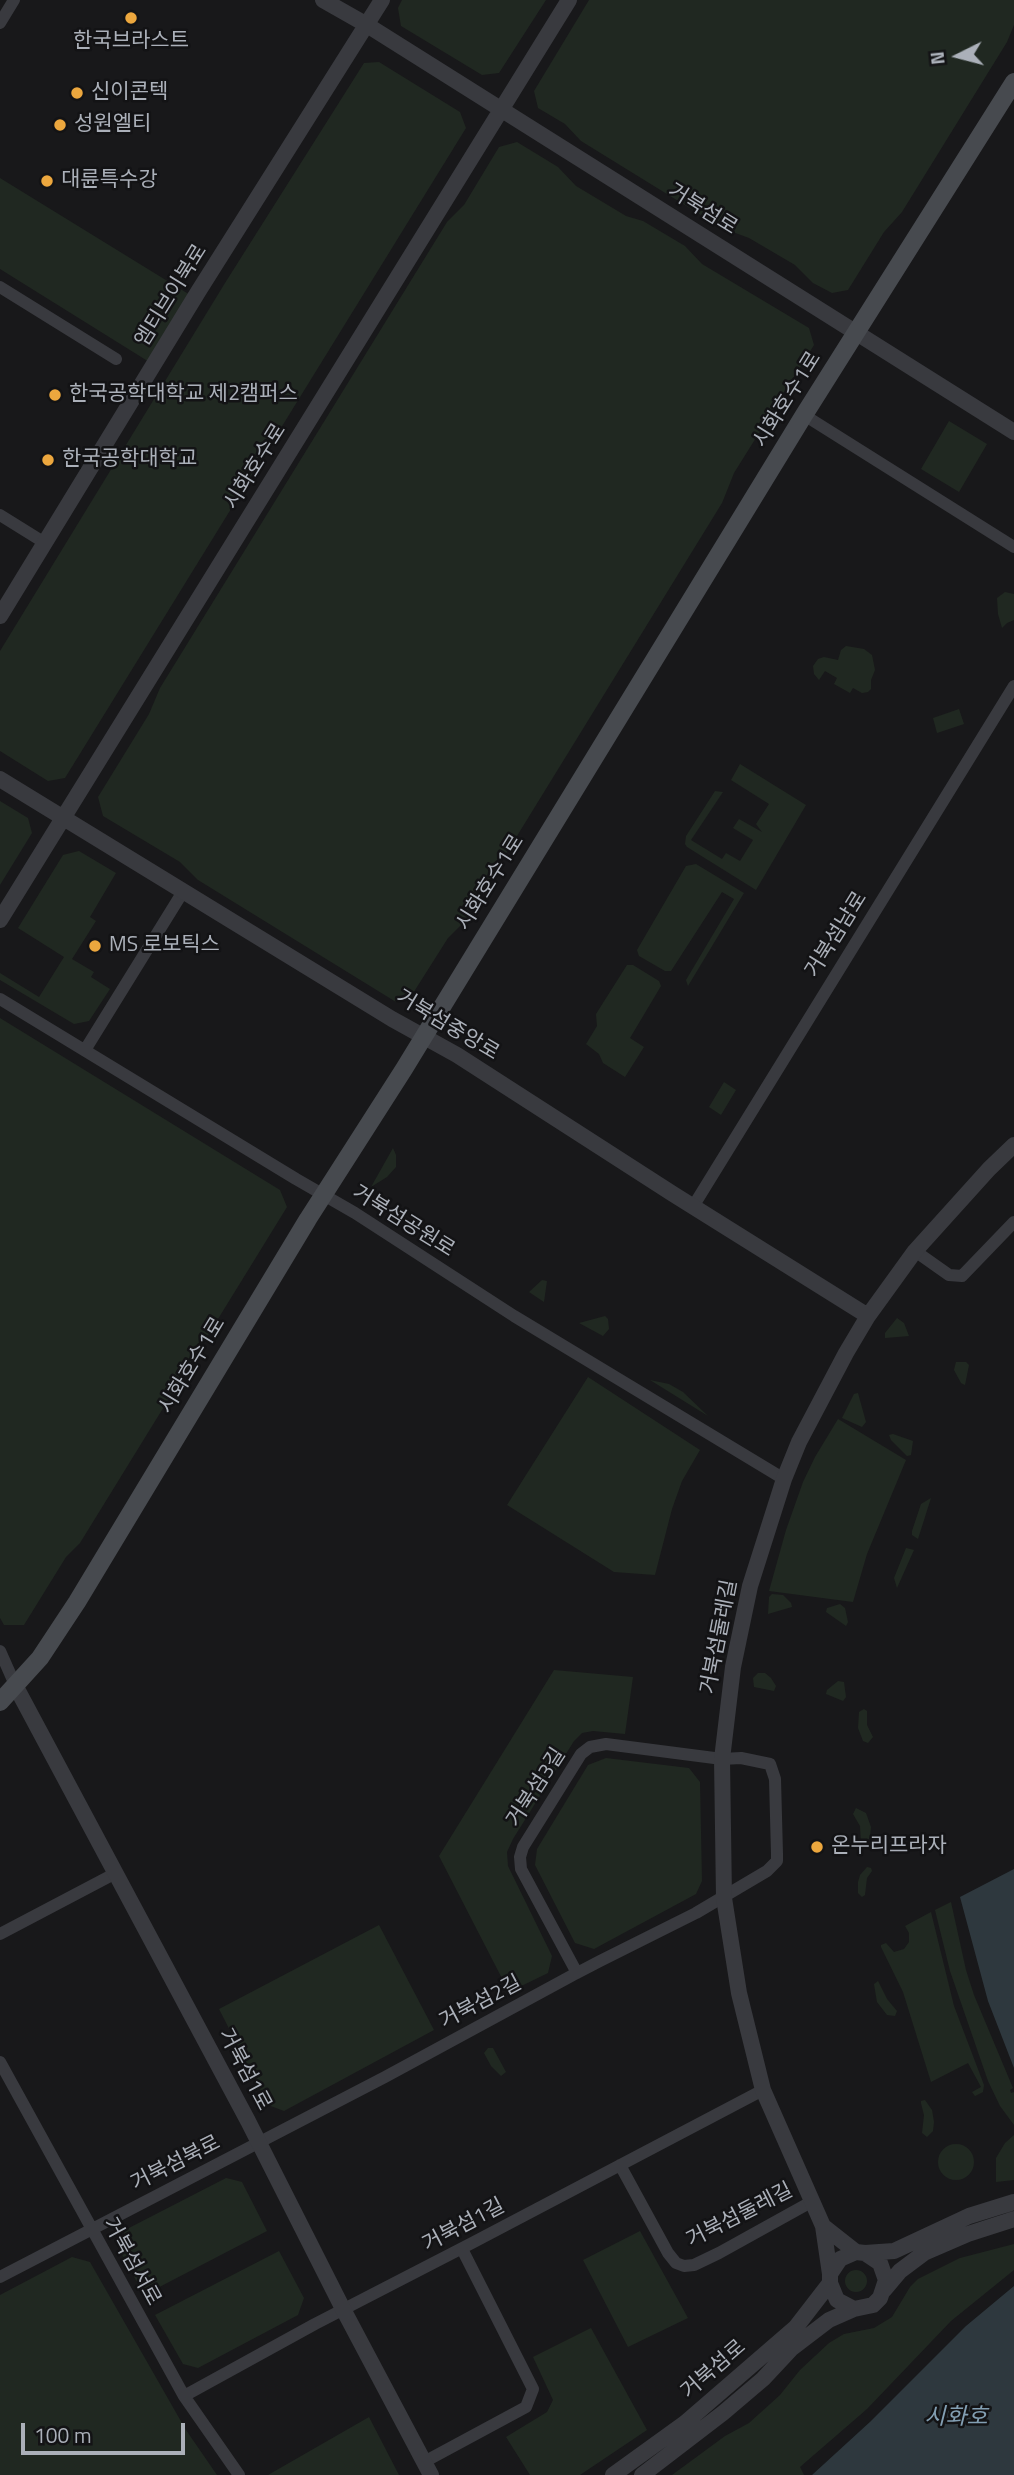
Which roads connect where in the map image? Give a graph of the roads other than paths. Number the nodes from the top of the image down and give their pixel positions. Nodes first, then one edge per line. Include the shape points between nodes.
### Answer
1 (14, 0) edge
2 (323, 0) edge
3 (382, 0) edge
4 (569, 0) edge
5 (0, 23) edge
6 (367, 25) junction
7 (1014, 82) edge
8 (502, 111) junction
9 (0, 287) edge
10 (857, 331) junction
11 (116, 359) dead end
12 (804, 415) junction
13 (1014, 432) edge
14 (0, 515) edge
15 (45, 543) junction
16 (1014, 547) edge
17 (0, 616) edge
18 (1014, 685) edge
19 (0, 779) edge
20 (62, 816) junction
21 (184, 890) junction
22 (0, 920) edge
23 (0, 999) edge
24 (423, 1037) junction
25 (85, 1050) junction
26 (1014, 1145) edge
27 (323, 1195) junction
28 (694, 1205) junction
29 (1014, 1222) edge
30 (915, 1251) junction
31 (868, 1316) junction
32 (784, 1479) junction
33 (0, 1651) edge
34 (16, 1687) junction
35 (0, 1702) edge
36 (722, 1759) junction
37 (114, 1874) junction
38 (724, 1898) junction
39 (0, 1934) edge
40 (577, 1973) junction
41 (0, 2062) edge
42 (763, 2090) junction
43 (258, 2143) junction
44 (620, 2165) junction
45 (811, 2202) junction
46 (1014, 2202) edge
47 (1014, 2220) edge
48 (823, 2226) junction
49 (90, 2230) junction
50 (462, 2249) junction
51 (861, 2253) junction
52 (0, 2277) edge
53 (830, 2279) junction
54 (884, 2290) junction
55 (343, 2309) junction
56 (855, 2309) junction
57 (184, 2396) junction
58 (428, 2469) edge
59 (239, 2475) edge
60 (613, 2475) edge
61 (642, 2475) edge

1 - 5 street
2 - 6 street, 거북섬로
3 - 6 street, 엠티브이북로
4 - 8 street, 시화호수로
6 - 8 street, 거북섬로
6 - 15 street, 엠티브이북로
7 - 10 main road, 시화호수1로
8 - 10 street, 거북섬로
8 - 20 street, 시화호수로
9 - 11 street
10 - 12 main road, 시화호수1로
10 - 13 street, 거북섬로
12 - 16 street
12 - 24 main road, 시화호수1로
14 - 15 street
15 - 17 street, 엠티브이북로
18 - 28 street, 거북섬남로
19 - 20 street, 거북섬중앙로
20 - 21 street, 거북섬중앙로
20 - 22 street, 시화호수로
21 - 24 street, 거북섬중앙로
21 - 25 street
23 - 25 street, 거북섬공원로
24 - 27 main road, 시화호수1로
24 - 28 street, 거북섬중앙로
25 - 27 street, 거북섬공원로
26 - 30 street, 거북섬둘레길
27 - 32 street, 거북섬공원로
27 - 34 main road, 시화호수1로 via 78,1602
28 - 31 street, 거북섬중앙로
29 - 30 street via 962,1276 949,1275
30 - 31 street, 거북섬둘레길
31 - 32 street, 거북섬둘레길 via 799,1442
32 - 36 street, 거북섬둘레길 via 748,1596 733,1667
33 - 34 street
34 - 35 main road, 시화호수1로
34 - 37 street, 거북섬1로
36 - 38 street, 거북섬둘레길
36 - 38 street, 거북섬2길 via 763,1761 774,1770 777,1854 773,1867
36 - 40 street, 거북섬3길 via 606,1744 581,1754 520,1857 521,1869
37 - 39 street
37 - 43 street, 거북섬1로
38 - 40 street, 거북섬2길
38 - 42 street, 거북섬둘레길 via 739,1993
40 - 43 street, 거북섬2길
41 - 49 street, 거북섬서로
42 - 44 street, 거북섬1길
42 - 45 street, 거북섬둘레길
43 - 49 street, 거북섬북로
43 - 55 street, 거북섬1로
44 - 45 street, 거북섬둘레길 via 668,2253 684,2266 719,2253
44 - 50 street, 거북섬1길
45 - 48 street, 거북섬둘레길
46 - 51 street via 969,2216 894,2251
47 - 54 street via 924,2253
48 - 51 street
48 - 53 street
49 - 52 street, 거북섬북로
49 - 57 street, 거북섬서로
50 - 55 street, 거북섬1길
50 - 58 street via 533,2389 526,2407
51 - 53 street via 840,2259
51 - 54 street via 880,2263
53 - 56 street via 838,2300
53 - 60 street, 거북섬로 via 807,2315 741,2376
54 - 56 street via 873,2305
55 - 57 street, 거북섬1길
55 - 58 street, 거북섬1로
56 - 61 street, 거북섬로 via 829,2320 791,2349 733,2405
57 - 59 street, 거북섬서로

